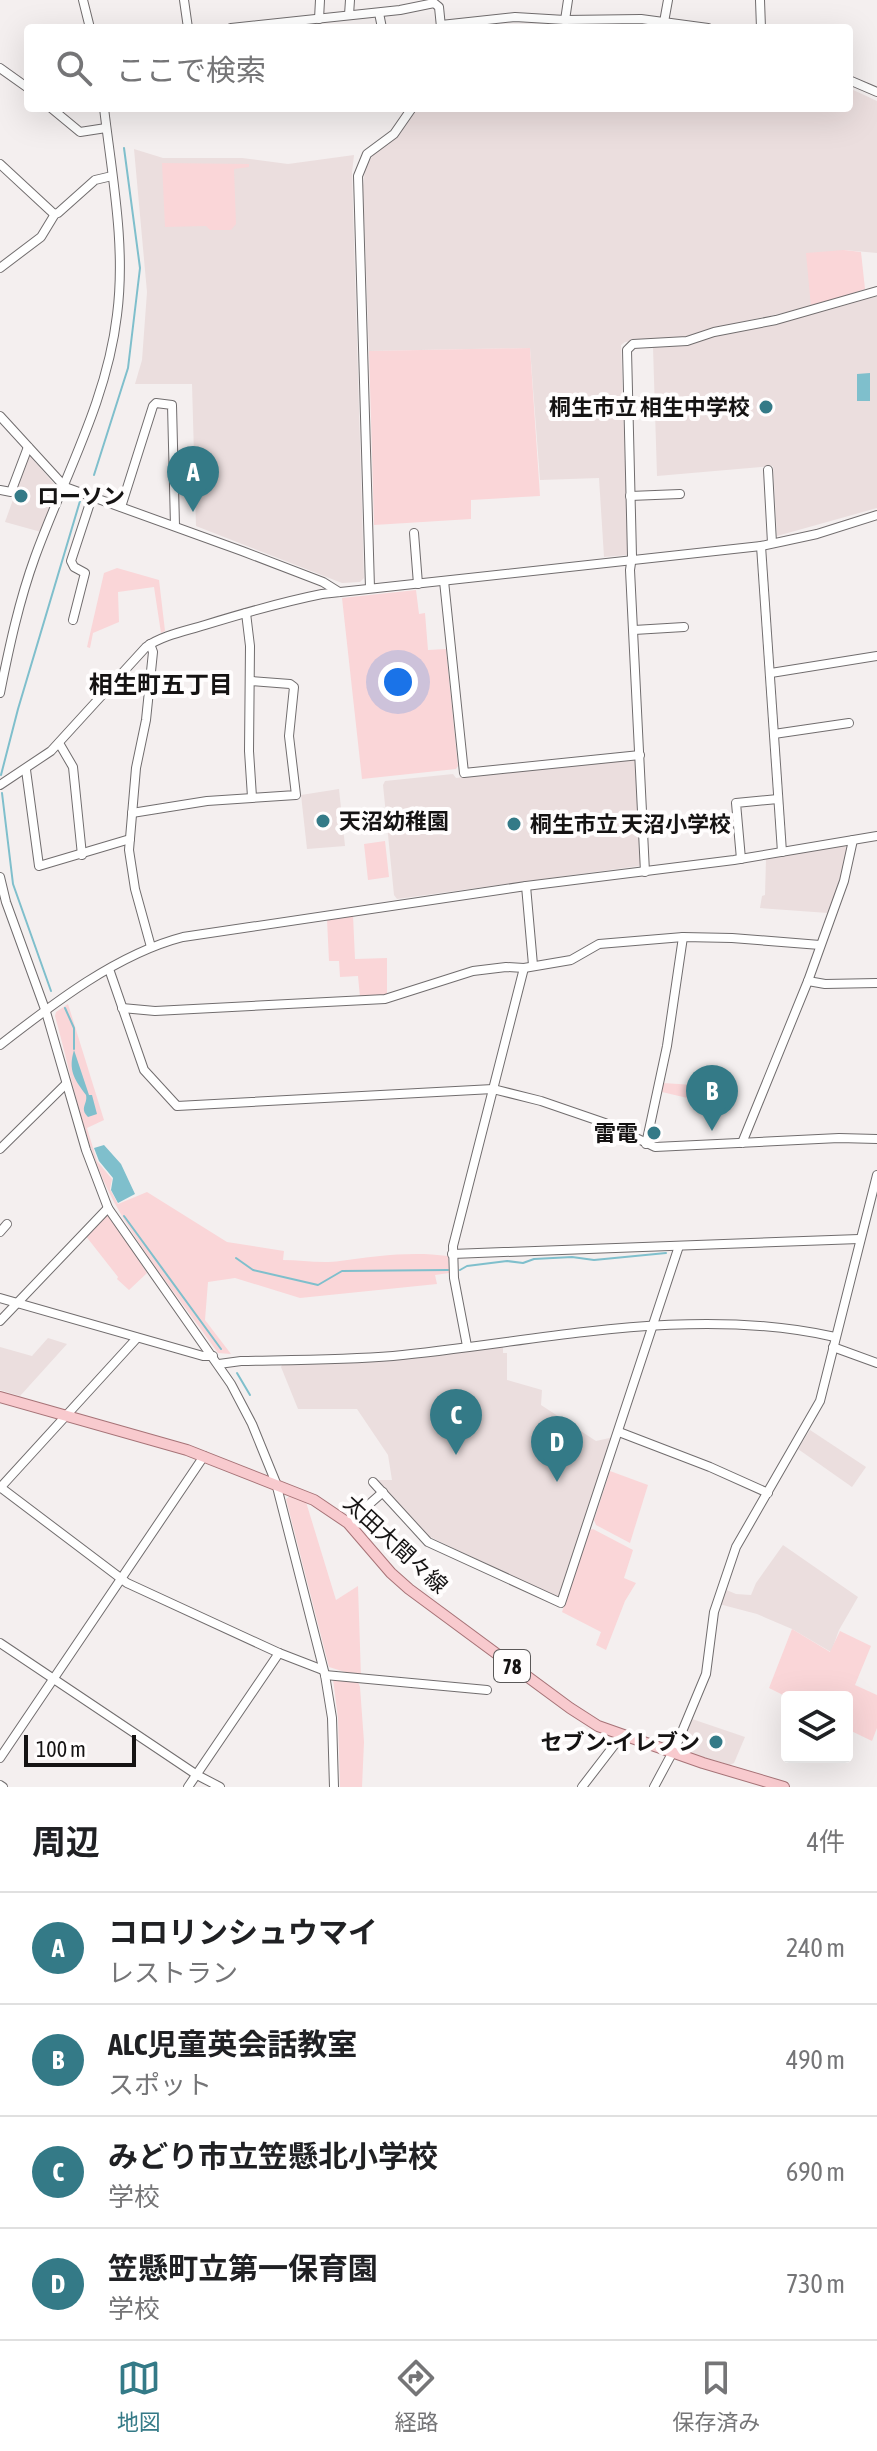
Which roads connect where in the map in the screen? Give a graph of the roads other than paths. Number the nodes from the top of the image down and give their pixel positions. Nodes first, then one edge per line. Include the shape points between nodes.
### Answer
1 (83, 0) edge
2 (184, 0) edge
3 (320, 0) edge
4 (350, 0) edge
5 (382, 0) edge
6 (566, 0) edge
7 (668, 0) edge
8 (760, 0) edge
9 (440, 2) edge
10 (378, 13) junction
11 (349, 15) junction
12 (319, 19) junction
13 (565, 20) junction
14 (664, 22) junction
15 (89, 24) edge
16 (187, 24) edge
17 (270, 24) edge
18 (381, 24) edge
19 (441, 24) edge
20 (455, 24) edge
21 (679, 24) edge
22 (761, 24) edge
23 (0, 68) edge
24 (853, 82) edge
25 (24, 85) edge
26 (877, 92) edge
27 (56, 112) edge
28 (104, 112) edge
29 (409, 112) edge
30 (106, 128) junction
31 (0, 164) edge
32 (112, 176) junction
33 (55, 214) junction
34 (0, 268) edge
35 (877, 291) edge
36 (1, 418) edge
37 (28, 447) junction
38 (768, 470) dead end
39 (65, 487) junction
40 (0, 490) edge
41 (680, 494) dead end
42 (630, 496) junction
43 (92, 497) junction
44 (121, 507) junction
45 (877, 515) edge
46 (175, 526) junction
47 (414, 533) dead end
48 (772, 543) junction
49 (761, 546) junction
50 (631, 561) junction
51 (444, 581) junction
52 (418, 584) junction
53 (370, 588) junction
54 (339, 592) junction
55 (246, 613) junction
56 (73, 620) dead end
57 (684, 627) dead end
58 (634, 630) junction
59 (0, 633) edge
60 (13, 637) junction
61 (150, 644) junction
62 (877, 656) edge
63 (771, 673) junction
64 (251, 681) junction
65 (0, 693) edge
66 (849, 723) dead end
67 (774, 734) junction
68 (59, 743) junction
69 (640, 755) junction
70 (26, 770) junction
71 (0, 785) edge
72 (252, 797) junction
73 (778, 799) junction
74 (132, 813) junction
75 (877, 836) edge
76 (130, 839) junction
77 (853, 840) junction
78 (782, 852) junction
79 (82, 855) junction
80 (741, 859) junction
81 (645, 872) junction
82 (0, 877) edge
83 (526, 886) junction
84 (683, 937) junction
85 (820, 945) junction
86 (151, 947) junction
87 (528, 967) junction
88 (109, 969) junction
89 (808, 981) junction
90 (877, 983) edge
91 (122, 1008) junction
92 (46, 1012) junction
93 (0, 1045) edge
94 (66, 1084) junction
95 (493, 1089) junction
96 (877, 1139) edge
97 (742, 1143) junction
98 (646, 1144) junction
99 (0, 1149) edge
100 (877, 1175) edge
101 (108, 1208) junction
102 (7, 1224) dead end
103 (0, 1232) edge
104 (859, 1239) junction
105 (679, 1246) junction
106 (452, 1254) junction
107 (0, 1298) edge
108 (17, 1303) junction
109 (0, 1321) edge
110 (655, 1325) junction
111 (137, 1338) junction
112 (834, 1342) junction
113 (467, 1346) junction
114 (216, 1360) junction
115 (877, 1363) edge
116 (0, 1397) edge
117 (66, 1416) junction
118 (619, 1432) junction
119 (204, 1456) junction
120 (373, 1482) dead end
121 (276, 1483) junction
122 (0, 1488) edge
123 (383, 1492) junction
124 (768, 1493) junction
125 (348, 1523) junction
126 (121, 1579) junction
127 (0, 1643) edge
128 (279, 1653) junction
129 (324, 1672) junction
130 (53, 1679) junction
131 (487, 1690) dead end
132 (622, 1735) junction
133 (673, 1753) junction
134 (0, 1758) edge
135 (197, 1775) junction
136 (188, 1787) edge
137 (220, 1787) edge
138 (334, 1787) edge
139 (582, 1787) edge
140 (654, 1787) edge
141 (784, 1787) edge

1 - 15 street
2 - 16 street
3 - 12 street
4 - 11 street
5 - 10 street
6 - 13 street
7 - 14 street
8 - 22 street
9 - 10 street
9 - 19 street
10 - 11 street
10 - 18 street
11 - 12 street
12 - 17 street
13 - 14 street
13 - 20 street via 506,17
14 - 21 street
23 - 25 street
24 - 26 street
27 - 30 street via 80,132
28 - 30 street
29 - 53 street via 394,134 367,154 358,176
30 - 32 street
31 - 33 street
32 - 33 street via 95,180
32 - 39 street via 120,258 117,315 109,364
33 - 34 street via 41,237
35 - 42 street via 687,341 629,346
36 - 37 street
37 - 39 street
37 - 40 street via 11,492
38 - 48 street
39 - 43 street
39 - 60 street via 34,560
41 - 42 street
42 - 50 street
43 - 44 street
43 - 56 street via 71,561 85,573
44 - 46 street
44 - 46 street via 153,406 169,403
45 - 48 street
46 - 54 street
47 - 52 street
48 - 49 street
49 - 50 street
49 - 63 street
50 - 51 street
50 - 58 street
51 - 52 street
51 - 69 street via 464,773
52 - 53 street
53 - 54 street
54 - 55 street
55 - 61 street
55 - 64 street
57 - 58 street
58 - 69 street
59 - 60 street
60 - 65 street
61 - 68 street
61 - 74 street via 146,720
62 - 63 street
63 - 67 street
64 - 72 street
64 - 72 street via 294,687 289,736 296,795
66 - 67 street
67 - 73 street
68 - 70 street
68 - 79 street via 73,767
69 - 81 street
70 - 71 street
70 - 79 street via 39,866
72 - 74 street
73 - 78 street
73 - 80 street via 736,803
74 - 76 street
75 - 77 street
76 - 79 street
76 - 86 street via 131,871
77 - 78 street
77 - 85 street
78 - 80 street
80 - 81 street
81 - 83 street
82 - 92 street
83 - 86 street via 190,936
83 - 87 street
84 - 85 street
84 - 87 street via 599,944 571,960
84 - 98 street
85 - 89 street
86 - 88 street
87 - 91 street via 473,971 374,1000
87 - 95 street
88 - 91 street
88 - 92 street
89 - 90 street
89 - 97 street
91 - 95 street via 144,1070 177,1106
92 - 93 street
92 - 94 street
94 - 99 street
94 - 101 street
95 - 98 street via 605,1123
95 - 106 street
96 - 97 street
97 - 98 street
100 - 104 street
101 - 108 street
101 - 114 street
102 - 103 street
104 - 105 street
104 - 112 street
105 - 106 street
105 - 110 street
106 - 113 street
107 - 108 street
108 - 109 street
108 - 111 street
110 - 112 street via 760,1328
110 - 113 street
110 - 118 street
111 - 114 street
111 - 117 street
112 - 115 street
112 - 124 street via 818,1406
113 - 114 street via 384,1356
114 - 121 street via 245,1410
116 - 117 main road, 太田大間々線 / 78
117 - 119 main road, 太田大間々線 / 78
117 - 122 street
118 - 123 street via 561,1603 428,1542
118 - 124 street
119 - 121 main road, 太田大間々線 / 78
119 - 126 street
120 - 123 street
121 - 125 main road, 太田大間々線 / 78
121 - 129 street
122 - 126 street
123 - 125 street
124 - 133 street via 729,1564 714,1612 706,1674
125 - 132 main road, 太田大間々線 / 78 via 420,1598 570,1708
126 - 128 street
126 - 130 street
127 - 130 street
128 - 129 street
128 - 135 street
129 - 131 street
129 - 138 street
130 - 134 street
130 - 135 street
132 - 133 main road, 太田大間々線 / 78
132 - 139 street
133 - 140 street
133 - 141 main road, 太田大間々線 / 78
135 - 136 street
135 - 137 street

